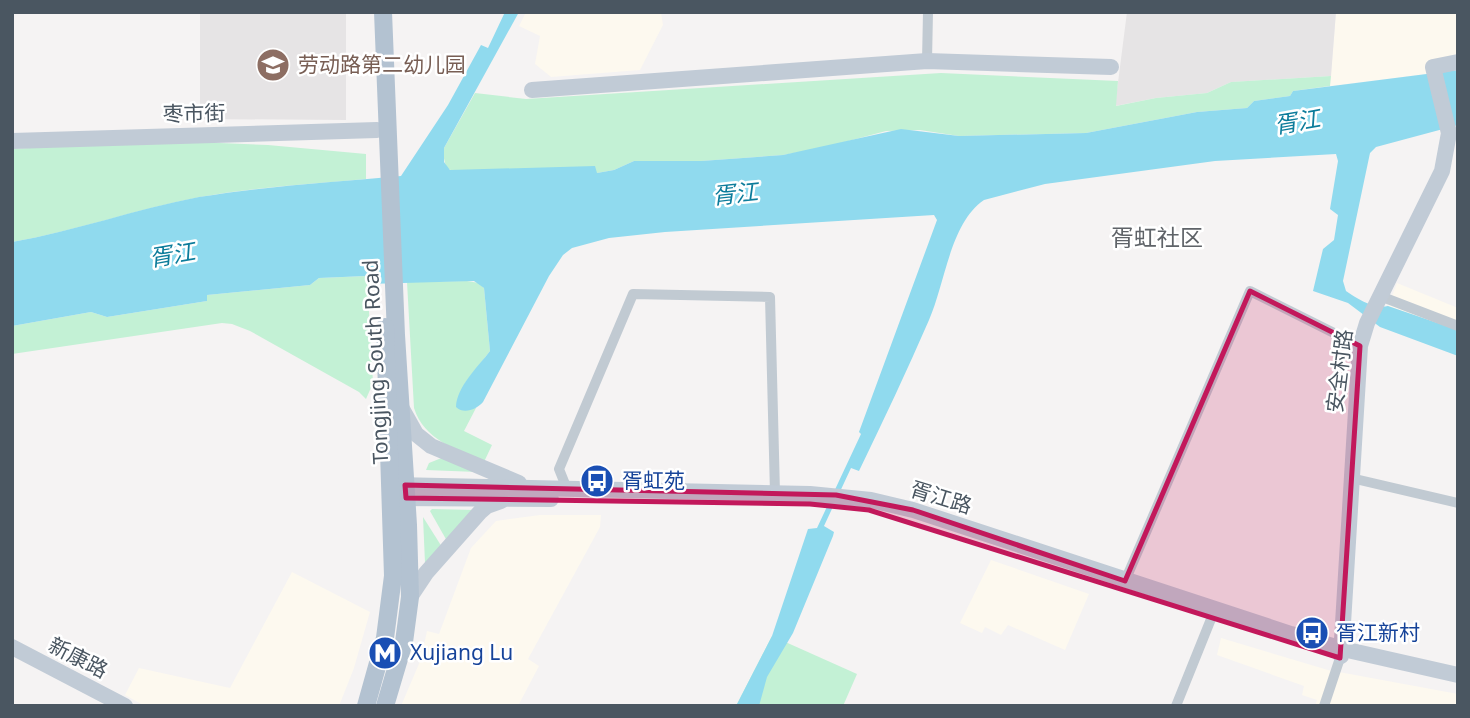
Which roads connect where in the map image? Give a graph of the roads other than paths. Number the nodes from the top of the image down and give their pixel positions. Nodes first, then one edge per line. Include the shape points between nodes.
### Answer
1 (373, 12) edge
2 (383, 12) edge
3 (928, 12) edge
4 (927, 61) junction
5 (1458, 62) edge
6 (1111, 67) dead end
7 (532, 90) dead end
8 (377, 130) junction
9 (1452, 131) edge
10 (12, 141) edge
11 (384, 172) junction
12 (389, 292) junction
13 (1378, 300) junction
14 (1458, 326) edge
15 (1360, 346) junction
16 (401, 409) junction
17 (1351, 478) junction
18 (538, 488) junction
19 (567, 489) junction
20 (399, 491) junction
21 (775, 493) junction
22 (507, 499) junction
23 (797, 499) junction
24 (1458, 503) edge
25 (884, 508) junction
26 (1125, 580) junction
27 (411, 597) junction
28 (1211, 619) junction
29 (12, 647) edge
30 (1342, 653) junction
31 (1458, 675) edge
32 (1458, 685) edge
33 (125, 706) edge
34 (366, 706) edge
35 (385, 706) edge
36 (1176, 706) edge
37 (1324, 706) edge

1 - 8 main road, Tongjing South Road
2 - 11 main road, Tongjing South Road
3 - 4 street
4 - 6 main road
4 - 7 main road
5 - 9 main road, 安全村路 via 1434,69
8 - 10 main road, 枣市街
8 - 11 main road, Tongjing South Road
9 - 13 main road, 安全村路 via 1442,172
11 - 12 main road, Tongjing South Road
12 - 16 main road, Tongjing South Road
12 - 20 main road, Tongjing South Road
13 - 14 street
13 - 15 main road, 安全村路
15 - 17 main road, 安全村路
15 - 26 street via 1250,291
16 - 18 main road via 418,436 435,449
16 - 20 main road, Tongjing South Road
17 - 24 street
17 - 30 main road, 安全村路
18 - 19 main road, 胥江路
18 - 20 main road, 胥江路
19 - 21 main road, 胥江路
19 - 21 street via 559,469 633,294 770,297
20 - 22 main road, 胥江路
20 - 27 main road, Tongjing South Road
20 - 34 main road, Tongjing South Road via 390,613
21 - 23 main road, 胥江路
22 - 23 main road, 胥江路
22 - 27 main road via 480,512
23 - 25 main road, 胥江路 via 836,495
25 - 26 main road, 胥江路 via 926,514
25 - 28 main road, 胥江路
26 - 30 main road, 胥江路
27 - 35 main road, Tongjing South Road via 404,642
28 - 30 main road, 胥江路
28 - 36 street
29 - 33 main road, 新康路
30 - 31 main road, 胥江路
30 - 32 main road, 胥江路
30 - 37 street

